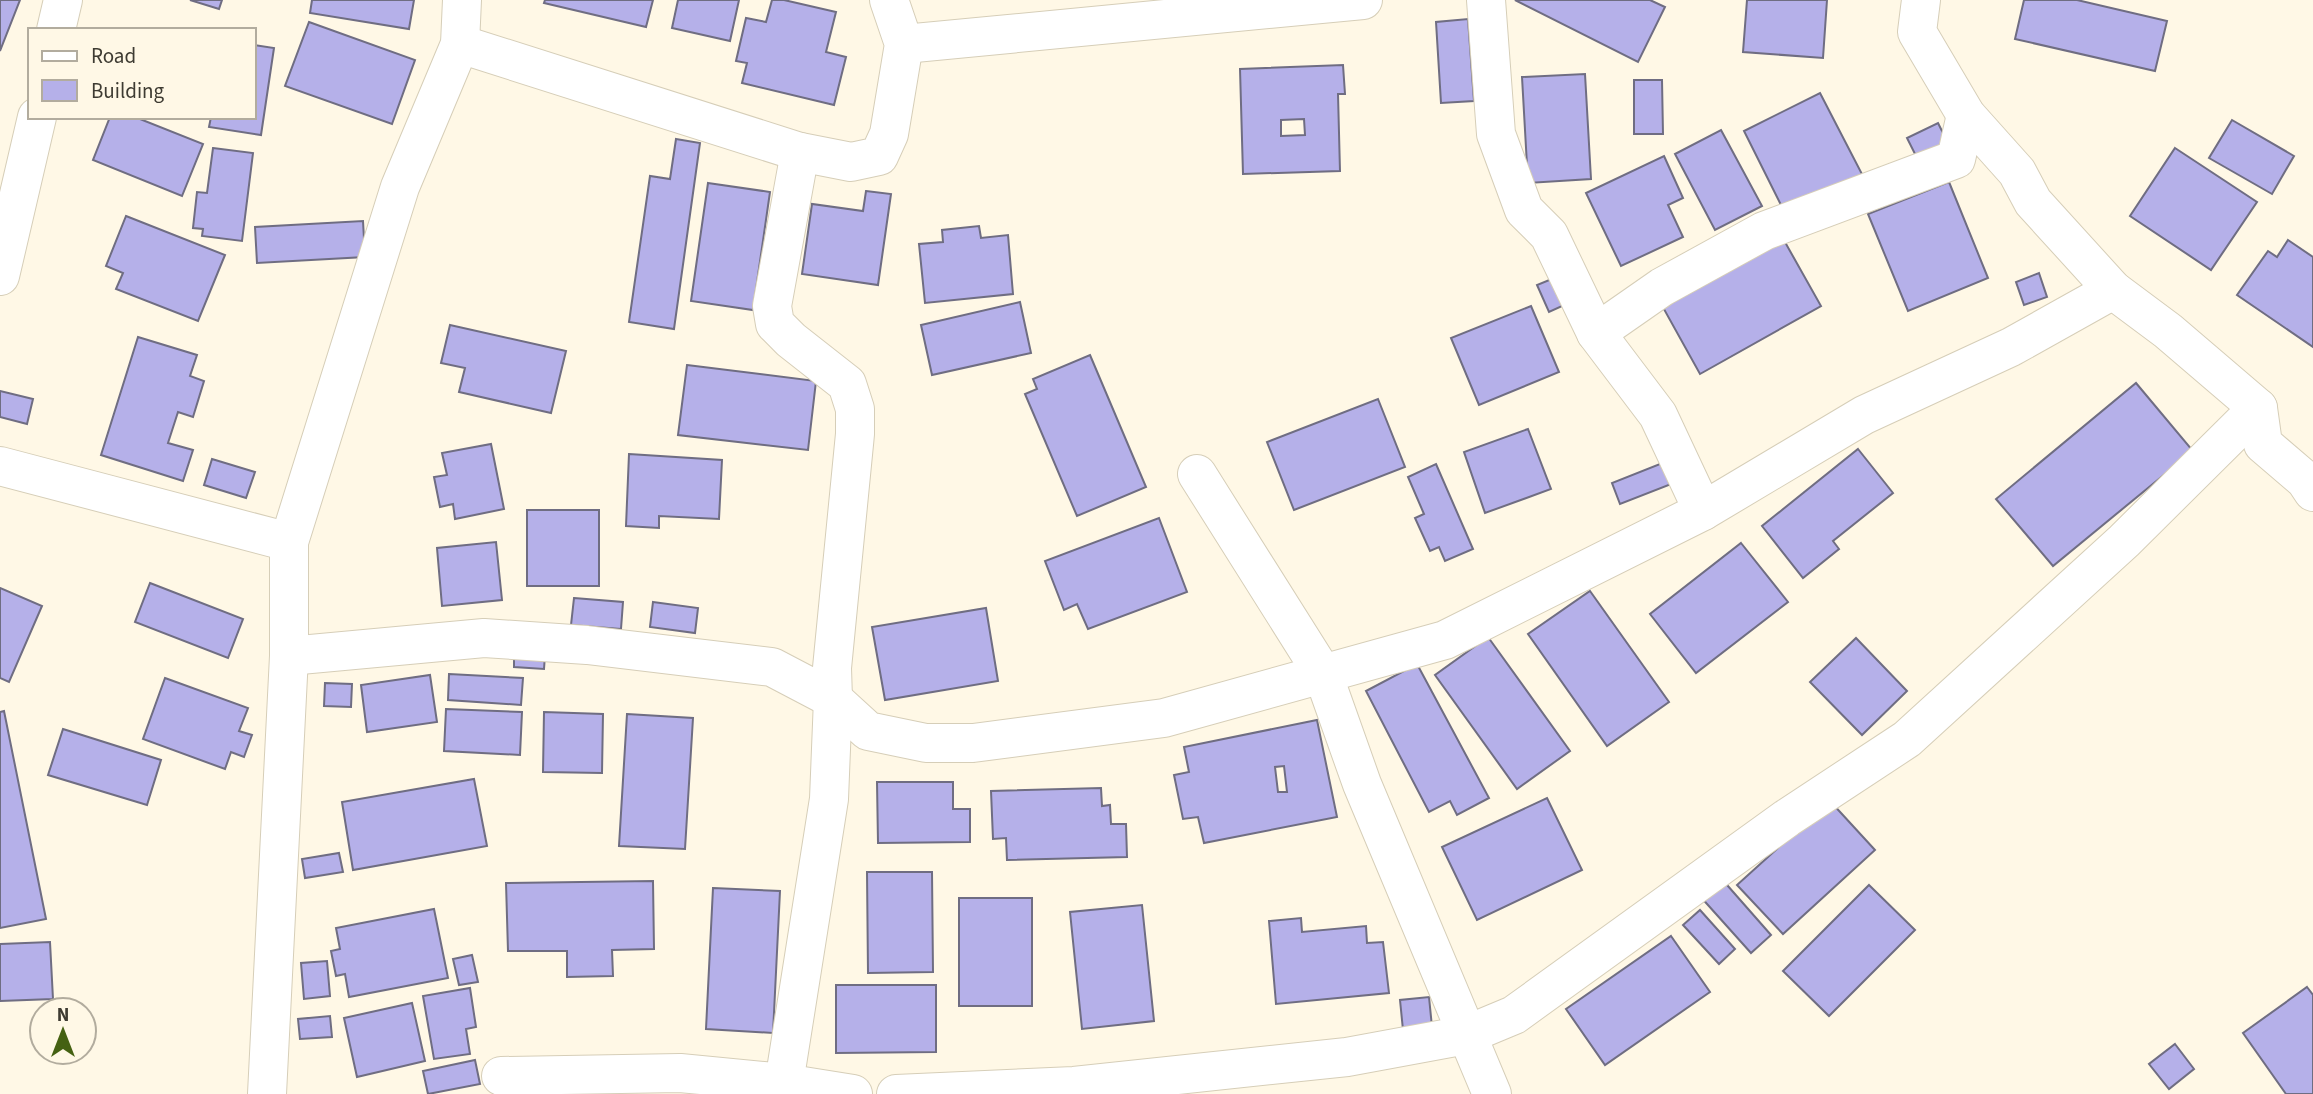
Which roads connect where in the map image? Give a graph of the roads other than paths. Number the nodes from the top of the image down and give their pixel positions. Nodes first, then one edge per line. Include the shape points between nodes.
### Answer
1 (63, 0) edge
2 (462, 0) edge
3 (889, 0) edge
4 (1363, 0) edge
5 (1486, 0) edge
6 (1921, 0) edge
7 (56, 28) edge
8 (460, 44) junction
9 (904, 44) junction
10 (1966, 115) junction
11 (37, 119) edge
12 (800, 152) junction
13 (0, 276) edge
14 (2113, 290) junction
15 (1596, 333) junction
16 (2258, 408) junction
17 (0, 466) edge
18 (1197, 474) dead end
19 (2313, 492) edge
20 (1703, 511) junction
21 (289, 542) junction
22 (289, 656) junction
23 (1323, 674) junction
24 (833, 699) junction
25 (1466, 1035) junction
26 (501, 1076) dead end
27 (784, 1083) junction
28 (267, 1094) edge
29 (853, 1094) edge
30 (896, 1094) edge
31 (1492, 1094) edge

1 - 7 street
2 - 8 street
3 - 9 street
4 - 9 street
5 - 15 street via 1496,134 1524,210 1549,235
6 - 10 street via 1917,32
8 - 12 street
8 - 21 street via 400,187
9 - 12 street via 889,134 879,156 851,162
10 - 14 street via 2017,172 2033,202
10 - 15 street via 1956,159 1764,231 1662,287
11 - 13 street
12 - 24 street via 772,306 775,324 847,384 855,409
14 - 16 street
14 - 20 street via 2011,347 1864,415
15 - 20 street via 1658,415
16 - 19 street via 2263,444
16 - 25 street via 2124,541 1907,739 1787,818 1514,1015
17 - 21 street
18 - 23 street
20 - 23 street via 1445,640
21 - 22 street
22 - 24 street via 484,638 587,645 772,667
22 - 28 street
23 - 24 street via 1164,718 973,743 926,743 868,731
23 - 25 street via 1362,784
24 - 27 street via 829,799
25 - 30 street via 1347,1058 1074,1086
25 - 31 street
26 - 27 street via 680,1073
27 - 29 street

